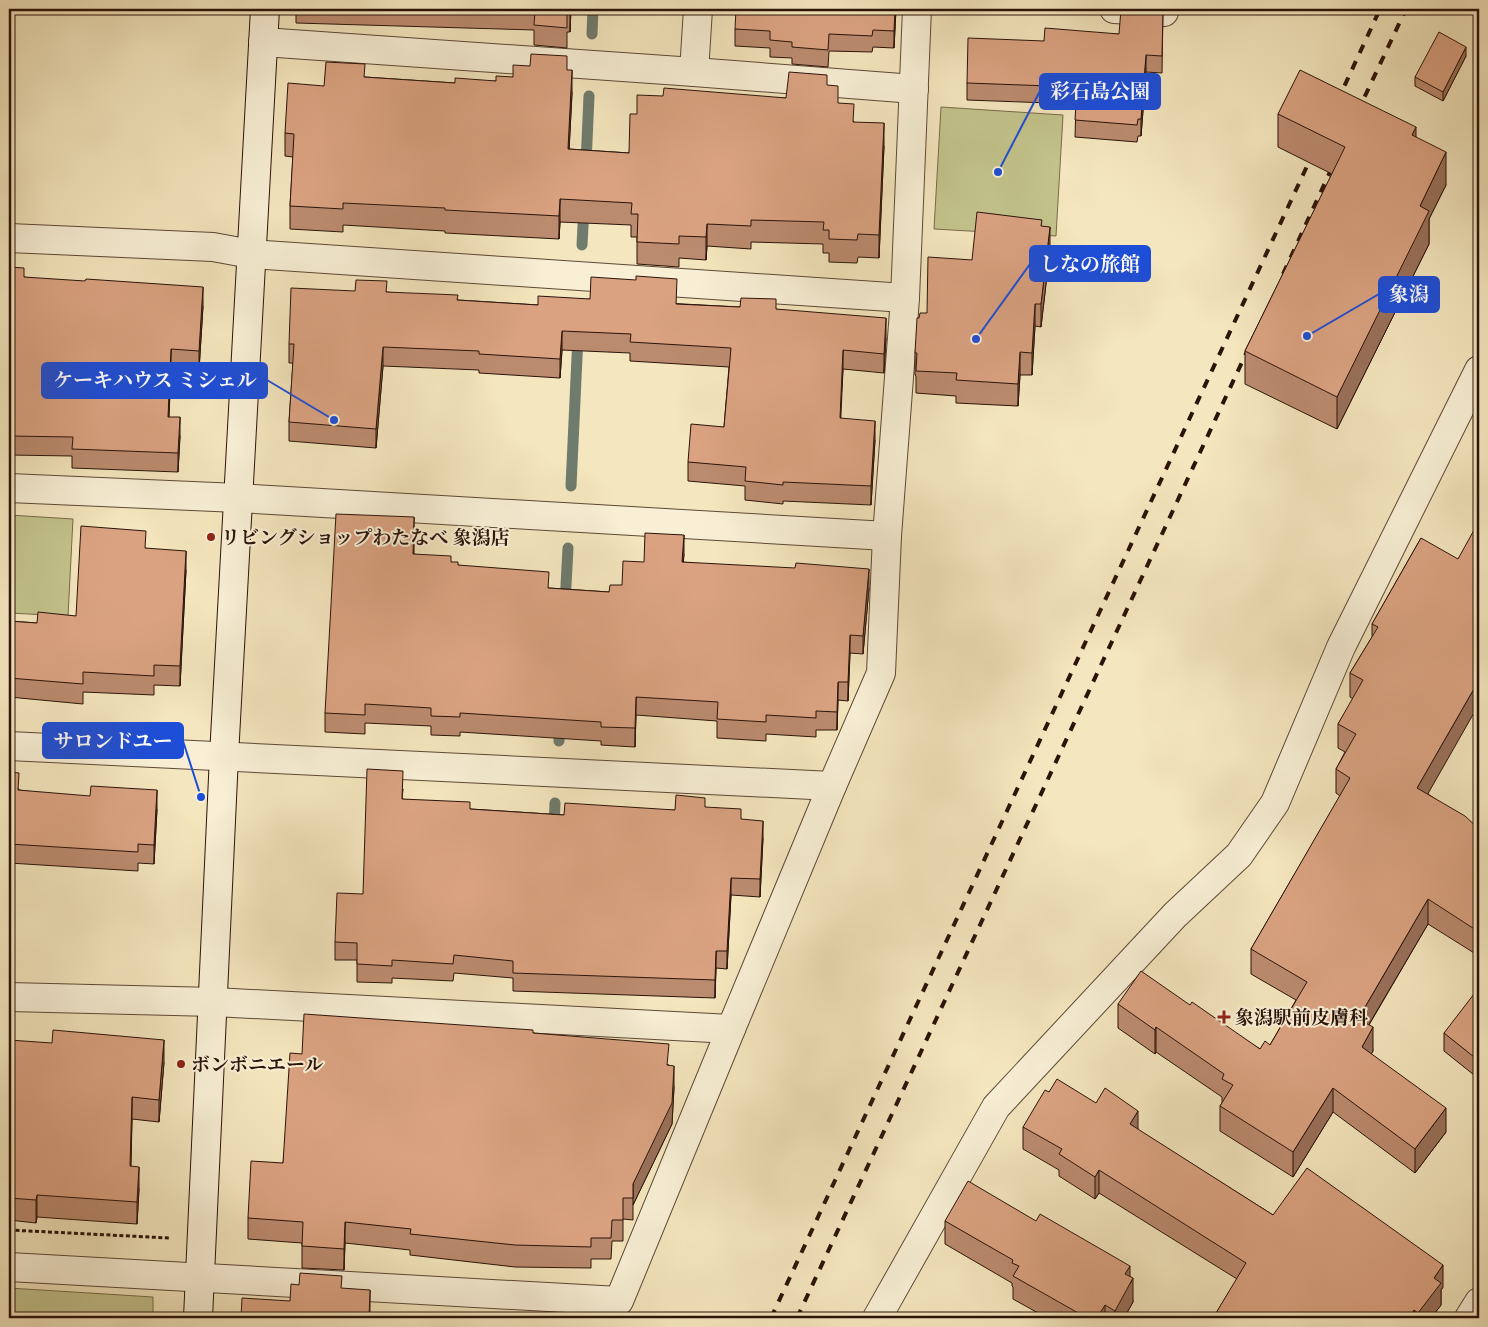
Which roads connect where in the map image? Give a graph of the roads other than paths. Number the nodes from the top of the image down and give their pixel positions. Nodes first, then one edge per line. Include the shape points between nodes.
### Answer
1 (265, 9) edge
2 (698, 9) edge
3 (917, 9) edge
4 (1114, 9) edge
5 (1164, 12) edge
6 (263, 42) junction
7 (694, 72) junction
8 (914, 89) junction
9 (9, 238) edge
10 (251, 254) junction
11 (905, 298) junction
12 (1478, 375) edge
13 (9, 488) edge
14 (238, 498) junction
15 (887, 536) junction
16 (9, 746) edge
17 (224, 756) junction
18 (832, 786) junction
19 (9, 996) edge
20 (214, 1002) junction
21 (731, 1029) junction
22 (9, 1267) edge
23 (200, 1278) junction
24 (1479, 1302) edge
25 (198, 1318) edge
26 (876, 1318) edge
27 (1469, 1318) edge

1 - 6 street
2 - 7 street
3 - 8 street
4 - 5 street
6 - 7 street
6 - 10 street
7 - 8 street
8 - 11 street
9 - 10 street via 213,247
10 - 11 street
10 - 14 street
11 - 15 street
12 - 26 street via 1341,647 1275,803 1238,855 1175,915 996,1107
13 - 14 street
14 - 15 street
14 - 17 street
15 - 18 street via 881,673
16 - 17 street
17 - 18 street
17 - 20 street
18 - 21 street
19 - 20 street
20 - 21 street
20 - 23 street
21 - 23 street via 619,1301
22 - 23 street
23 - 25 street
24 - 27 street

